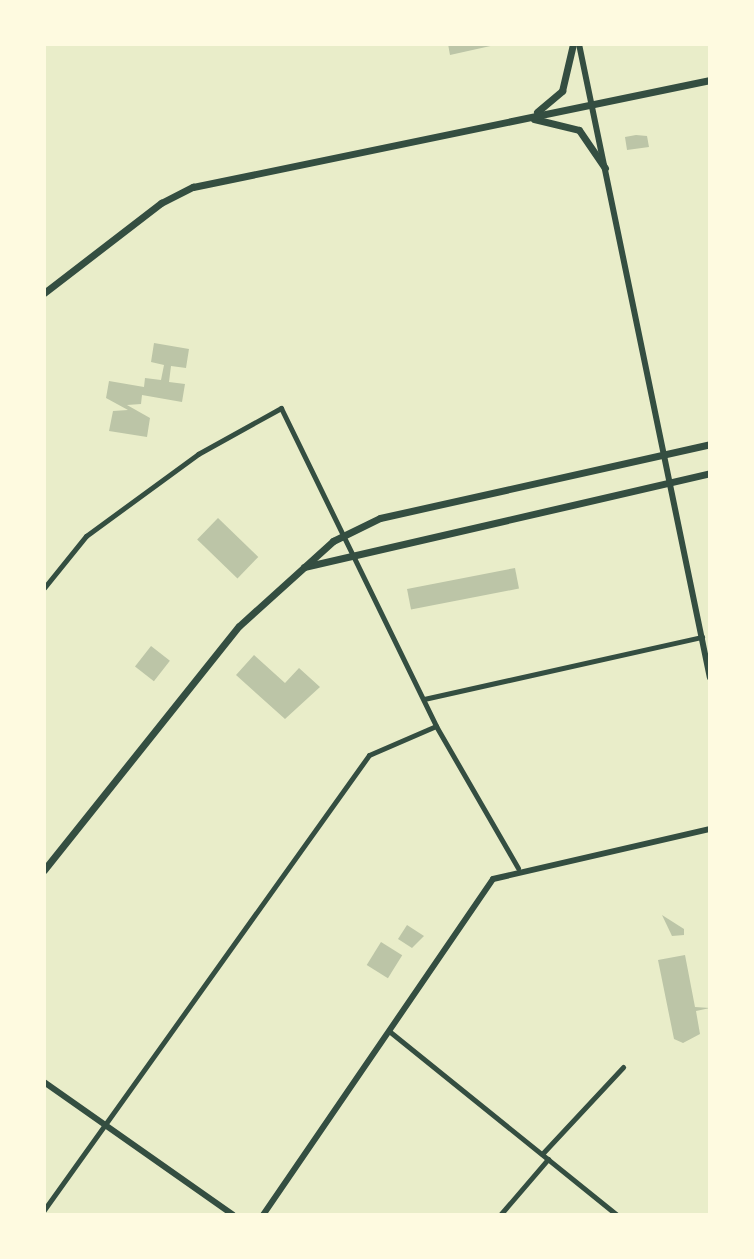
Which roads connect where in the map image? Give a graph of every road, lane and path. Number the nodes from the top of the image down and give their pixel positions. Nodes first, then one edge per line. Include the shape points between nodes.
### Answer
1 (576, 44) edge
2 (710, 80) edge
3 (592, 103) junction
4 (516, 120) junction
5 (605, 168) junction
6 (44, 293) edge
7 (710, 444) edge
8 (664, 454) junction
9 (710, 473) edge
10 (670, 482) junction
11 (344, 535) junction
12 (352, 552) junction
13 (291, 573) junction
14 (44, 588) edge
15 (702, 637) junction
16 (710, 678) edge
17 (424, 699) junction
18 (436, 726) junction
19 (710, 829) edge
20 (518, 868) junction
21 (44, 870) edge
22 (389, 1031) junction
23 (623, 1067) dead end
24 (44, 1082) edge
25 (103, 1123) junction
26 (542, 1154) junction
27 (548, 1159) junction
28 (44, 1210) edge
29 (233, 1215) edge
30 (263, 1215) edge
31 (500, 1215) edge
32 (617, 1215) edge

1 - 3 street
1 - 4 main road via 562,91
2 - 3 main road
3 - 4 main road
3 - 5 street
4 - 5 main road via 579,130
4 - 6 main road via 193,187 161,203
5 - 8 street
7 - 8 main road
8 - 10 street
8 - 11 main road via 380,518
9 - 10 main road
10 - 12 main road
10 - 15 street
11 - 12 street
11 - 13 main road
11 - 14 street via 281,408 198,454 86,536
12 - 13 main road
12 - 17 street
13 - 21 main road
15 - 16 street
15 - 17 street
17 - 18 street
18 - 20 street
18 - 25 street via 369,755
19 - 20 street
20 - 22 street via 485,887
22 - 26 street
22 - 30 street
23 - 26 street
24 - 25 street
25 - 28 street
25 - 29 street
26 - 27 street
27 - 31 street
27 - 32 street

